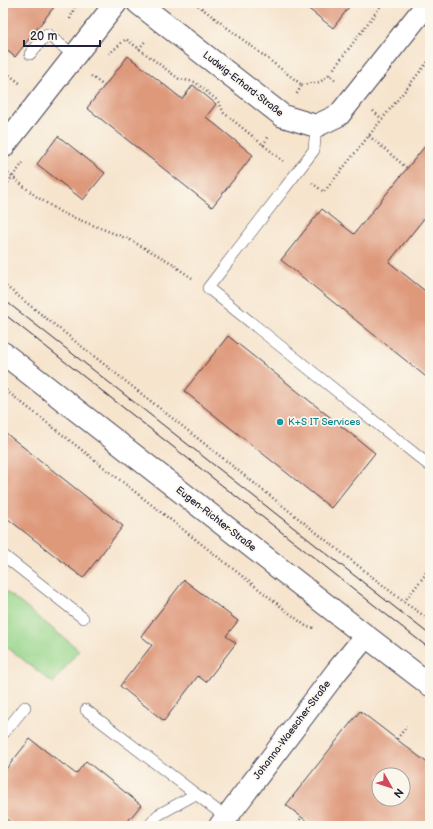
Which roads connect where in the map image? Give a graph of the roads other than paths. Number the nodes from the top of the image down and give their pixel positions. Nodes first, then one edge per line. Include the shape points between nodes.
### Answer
1 (116, 3) edge
2 (138, 3) edge
3 (428, 3) edge
4 (30, 54) dead end
5 (75, 56) junction
6 (316, 126) junction
7 (3, 147) edge
8 (3, 353) edge
9 (430, 466) edge
10 (3, 555) edge
11 (83, 618) dead end
12 (366, 636) junction
13 (430, 684) edge
14 (24, 707) dead end
15 (86, 710) dead end
16 (3, 734) edge
17 (196, 794) junction
18 (224, 822) edge
19 (149, 826) edge

1 - 5 street
2 - 6 street, Ludwig-Erhard-Straße via 283,116
3 - 6 street via 339,114
4 - 5 lane via 47,34
5 - 7 street
6 - 9 lane via 314,150 208,288
8 - 12 street, Eugen-Richter-Straße
10 - 11 lane
12 - 13 street, Eugen-Richter-Straße
12 - 18 street, Johanna-Waescher-Straße
14 - 16 lane
15 - 17 lane
17 - 18 lane
17 - 19 lane via 158,815

